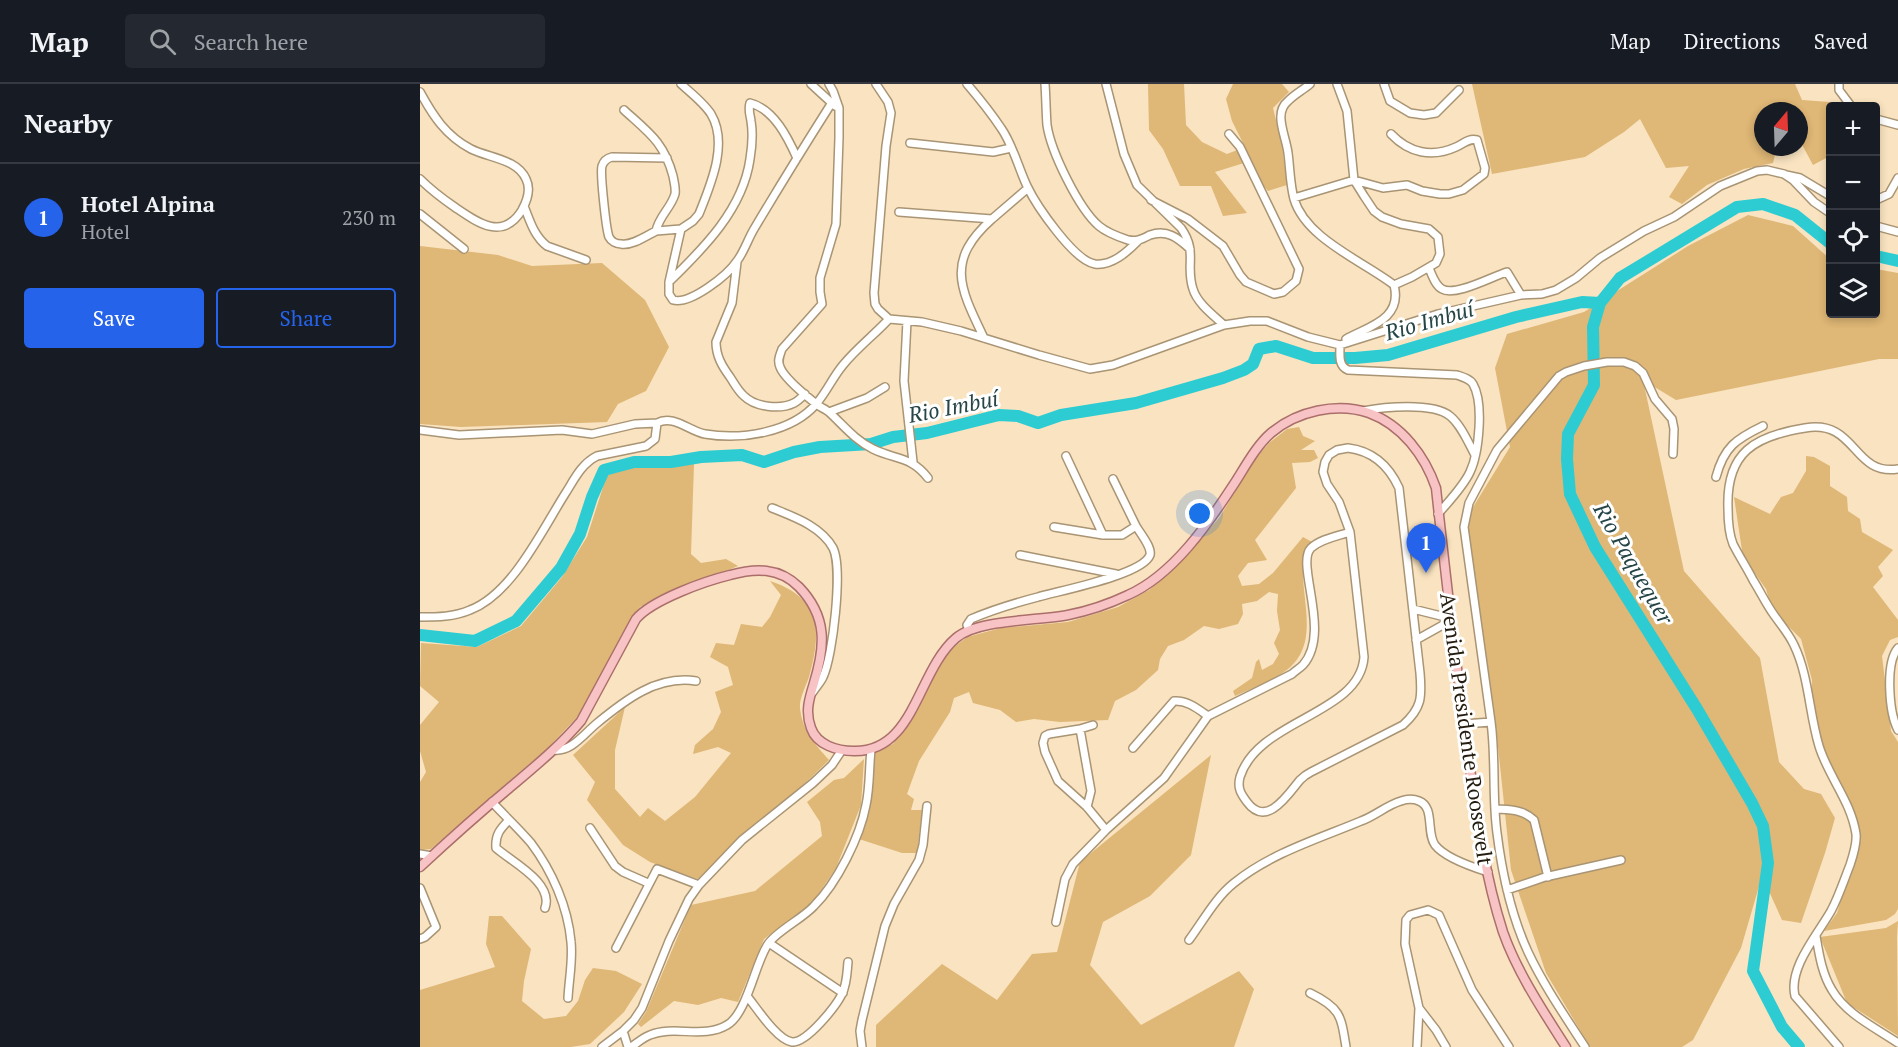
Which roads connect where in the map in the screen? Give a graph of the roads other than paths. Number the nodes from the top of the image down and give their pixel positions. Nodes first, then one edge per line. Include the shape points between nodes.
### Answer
1 (681, 84) edge
2 (811, 84) edge
3 (829, 84) edge
4 (876, 84) edge
5 (958, 84) edge
6 (1045, 84) edge
7 (1106, 84) edge
8 (1310, 84) edge
9 (1337, 84) edge
10 (1384, 84) edge
11 (1839, 84) edge
12 (968, 85) edge
13 (1459, 90) dead end
14 (420, 92) edge
15 (1848, 102) edge
16 (831, 104) junction
17 (839, 108) junction
18 (624, 110) dead end
19 (1880, 120) edge
20 (1898, 125) edge
21 (1229, 134) dead end
22 (1391, 134) dead end
23 (910, 143) dead end
24 (1011, 148) junction
25 (667, 158) junction
26 (797, 158) junction
27 (1784, 174) junction
28 (1898, 178) edge
29 (420, 179) edge
30 (1354, 180) junction
31 (1028, 188) junction
32 (1826, 193) edge
33 (1294, 198) junction
34 (1880, 198) edge
35 (1151, 200) junction
36 (524, 206) junction
37 (1826, 210) edge
38 (898, 212) dead end
39 (420, 214) edge
40 (992, 219) junction
41 (1880, 227) edge
42 (681, 229) junction
43 (656, 231) junction
44 (1898, 232) edge
45 (1138, 241) junction
46 (464, 249) dead end
47 (1190, 249) junction
48 (586, 260) dead end
49 (737, 262) junction
50 (1429, 268) junction
51 (669, 282) junction
52 (1394, 285) junction
53 (1521, 295) junction
54 (889, 319) junction
55 (907, 321) junction
56 (1224, 325) junction
57 (984, 338) junction
58 (1340, 349) junction
59 (885, 387) dead end
60 (805, 394) junction
61 (816, 405) junction
62 (1363, 411) junction
63 (829, 412) junction
64 (657, 423) junction
65 (1763, 426) dead end
66 (420, 430) edge
67 (1749, 433) junction
68 (1757, 441) junction
69 (1673, 454) dead end
70 (1475, 455) junction
71 (1066, 456) dead end
72 (912, 462) junction
73 (1898, 469) edge
74 (1716, 477) dead end
75 (928, 478) dead end
76 (1113, 479) dead end
77 (772, 508) dead end
78 (1438, 513) junction
79 (1136, 526) junction
80 (1054, 527) dead end
81 (1350, 532) junction
82 (1103, 535) junction
83 (1020, 555) dead end
84 (1119, 574) junction
85 (1413, 609) junction
86 (420, 616) edge
87 (1449, 619) junction
88 (969, 630) junction
89 (1416, 640) junction
90 (1898, 648) edge
91 (696, 681) dead end
92 (811, 694) junction
93 (1208, 716) junction
94 (1491, 722) junction
95 (1464, 724) junction
96 (1093, 725) dead end
97 (1080, 729) junction
98 (1898, 730) edge
99 (1133, 748) dead end
100 (554, 750) junction
101 (842, 750) junction
102 (871, 750) junction
103 (492, 802) junction
104 (927, 806) dead end
105 (1087, 807) junction
106 (1496, 809) junction
107 (508, 820) junction
108 (590, 828) dead end
109 (1106, 830) junction
110 (420, 854) edge
111 (432, 856) junction
112 (1621, 860) dead end
113 (420, 867) edge
114 (1488, 872) junction
115 (1548, 877) junction
116 (648, 883) junction
117 (699, 885) junction
118 (420, 888) edge
119 (1507, 890) junction
120 (545, 908) dead end
121 (1056, 922) dead end
122 (1816, 936) junction
123 (420, 939) edge
124 (1189, 940) dead end
125 (769, 943) junction
126 (616, 948) dead end
127 (848, 962) dead end
128 (843, 993) junction
129 (1310, 993) dead end
130 (747, 996) junction
131 (568, 998) dead end
132 (1419, 1008) junction
133 (623, 1031) junction
134 (1898, 1043) edge
135 (602, 1047) edge
136 (630, 1047) edge
137 (862, 1047) edge
138 (1346, 1047) edge
139 (1417, 1047) edge
140 (1446, 1047) edge
141 (1509, 1047) edge
142 (1565, 1047) edge
143 (1585, 1047) edge
144 (1839, 1047) edge

1 - 42 street via 711,114 719,147 699,214
2 - 16 street
3 - 17 street
4 - 54 street via 891,113 874,293 875,304
5 - 12 street
6 - 45 street via 1047,127 1077,198 1101,228
7 - 35 street via 1130,171
8 - 33 street via 1281,107
9 - 30 street via 1347,111
10 - 13 street via 1390,101 1410,113 1424,115 1436,113
11 - 15 street
12 - 24 street via 1002,128
14 - 36 street via 444,130 471,148 520,171 528,188
16 - 17 street
16 - 26 street
17 - 60 street via 836,224 820,278 822,304 783,349 778,364
18 - 25 street via 652,135
19 - 20 street
21 - 35 street via 1240,147 1296,261 1298,275 1290,288 1274,294 1246,282 1223,246 1188,219
22 - 30 street via 1416,151 1430,153 1477,140 1485,168 1482,177 1449,194 1407,185 1383,188
23 - 24 street via 993,152
24 - 31 street
25 - 43 street via 675,193
25 - 43 street via 612,157 602,167 609,236 622,245
26 - 49 street
26 - 51 street via 777,122 750,103 751,152 744,183 718,231
27 - 32 street via 1800,177
27 - 37 street
27 - 53 street via 1757,171 1720,186 1674,217 1615,248 1566,285 1548,293
28 - 34 street via 1889,194
29 - 36 street via 486,226 509,224
30 - 33 street
30 - 50 street via 1382,217 1435,233 1440,254
31 - 40 street
31 - 45 street via 1055,229 1083,259 1095,264 1108,262 1122,256
33 - 52 street via 1311,227
35 - 47 street via 1181,228
36 - 48 street via 536,236 543,243
38 - 40 street
39 - 46 street
40 - 57 street via 972,239 961,275 966,301
41 - 44 street
42 - 43 street
42 - 51 street
45 - 47 street via 1169,234
47 - 56 street via 1192,289
49 - 51 street via 724,276 679,302 670,298
49 - 60 street via 732,303 716,342 719,360 742,395 753,402 783,406
50 - 52 street
50 - 53 street via 1438,287 1448,291 1507,272
52 - 58 street via 1392,308 1385,317 1343,341
53 - 58 street via 1416,319
54 - 55 street
54 - 61 street via 843,365
55 - 57 street
55 - 72 street via 904,375
56 - 57 street via 1097,369
56 - 58 street via 1267,321
58 - 70 street via 1340,362 1348,370 1457,375 1472,382 1479,411
59 - 63 street
60 - 61 street
61 - 63 street
61 - 64 street via 787,424 753,435 707,434 673,421
62 - 70 street via 1440,411 1457,424
62 - 78 main road, Avenida Presidente Roosevelt via 1402,434 1415,448 1430,470
62 - 88 main road, Avenida Presidente Roosevelt via 1316,411 1270,434 1190,544 1131,594 1067,615
63 - 72 street via 859,441
64 - 66 street via 592,434 562,430 459,435
64 - 86 street via 655,439 646,446 597,456 583,466 520,566 496,595 456,615
65 - 67 street
67 - 68 street
67 - 74 street via 1728,448
68 - 73 street via 1806,427 1829,427 1867,463 1886,470
68 - 122 street via 1741,457 1731,476 1727,495 1732,542 1801,660 1819,746 1853,820 1856,837 1841,890
69 - 94 street via 1672,419 1655,399 1643,373 1624,362 1584,366 1559,376 1497,450 1469,503 1464,527
70 - 78 street via 1463,483
71 - 82 street
72 - 75 street
76 - 79 street
77 - 92 street via 812,526 833,548 836,559 828,659 823,677
78 - 87 main road, Avenida Presidente Roosevelt
79 - 82 street via 1122,535
79 - 84 street via 1150,555 1142,565
80 - 82 street
81 - 85 street via 1323,472 1329,455 1348,448 1382,462 1399,488
81 - 89 street via 1364,657 1361,674 1335,700 1257,750 1239,783 1239,790 1250,805 1259,811 1271,810 1311,771 1389,733 1414,715 1421,691
81 - 93 street via 1319,543 1309,552 1307,563 1316,628 1303,665
83 - 84 street
84 - 88 street via 987,612 971,619
85 - 87 street
85 - 89 street
87 - 89 street
87 - 95 main road, Avenida Presidente Roosevelt
88 - 102 main road, Avenida Presidente Roosevelt via 943,649 901,728 888,742
90 - 98 street via 1890,673 1890,701
91 - 100 street via 651,686 596,723 570,747
92 - 100 main road via 823,641 808,597 780,574 747,571 708,582 642,612 581,721
92 - 101 main road via 808,718 812,732 824,744
93 - 99 street via 1181,700 1174,701
93 - 109 street via 1164,778
94 - 95 street
94 - 106 street
95 - 114 main road, Avenida Presidente Roosevelt
96 - 97 street
97 - 105 street via 1091,791
97 - 105 street via 1049,734 1043,743 1058,781
100 - 103 main road
101 - 102 main road
101 - 117 street via 813,783 742,840
102 - 125 street via 866,805 839,871 814,906
103 - 107 street
103 - 111 main road
104 - 137 street via 919,860 885,926 862,1020
105 - 109 street
106 - 115 street via 1520,811 1533,820
106 - 119 street
107 - 120 street via 498,832 496,848 532,874 546,896
107 - 131 street via 530,843 561,897 571,943
108 - 116 street via 615,866
109 - 121 street via 1073,864 1065,879
110 - 111 street
111 - 113 main road
112 - 115 street
114 - 124 street via 1437,848 1423,802 1399,801 1249,872 1225,890
114 - 142 main road, Avenida Presidente Roosevelt via 1504,933 1516,961
115 - 119 street
116 - 117 street via 657,869
116 - 126 street
117 - 133 street via 669,941 642,1008
118 - 123 street via 436,927
119 - 143 street via 1528,951
122 - 134 street via 1821,962 1841,1002
122 - 144 street via 1798,968 1793,989
125 - 128 street
125 - 130 street
127 - 128 street
128 - 130 street via 813,1030 792,1042 774,1030
129 - 138 street via 1336,1011
130 - 136 street via 730,1024 722,1028 659,1032
132 - 139 street
132 - 140 street
132 - 141 street via 1405,929 1410,915 1428,910 1439,915 1472,990
133 - 135 street
133 - 136 street

